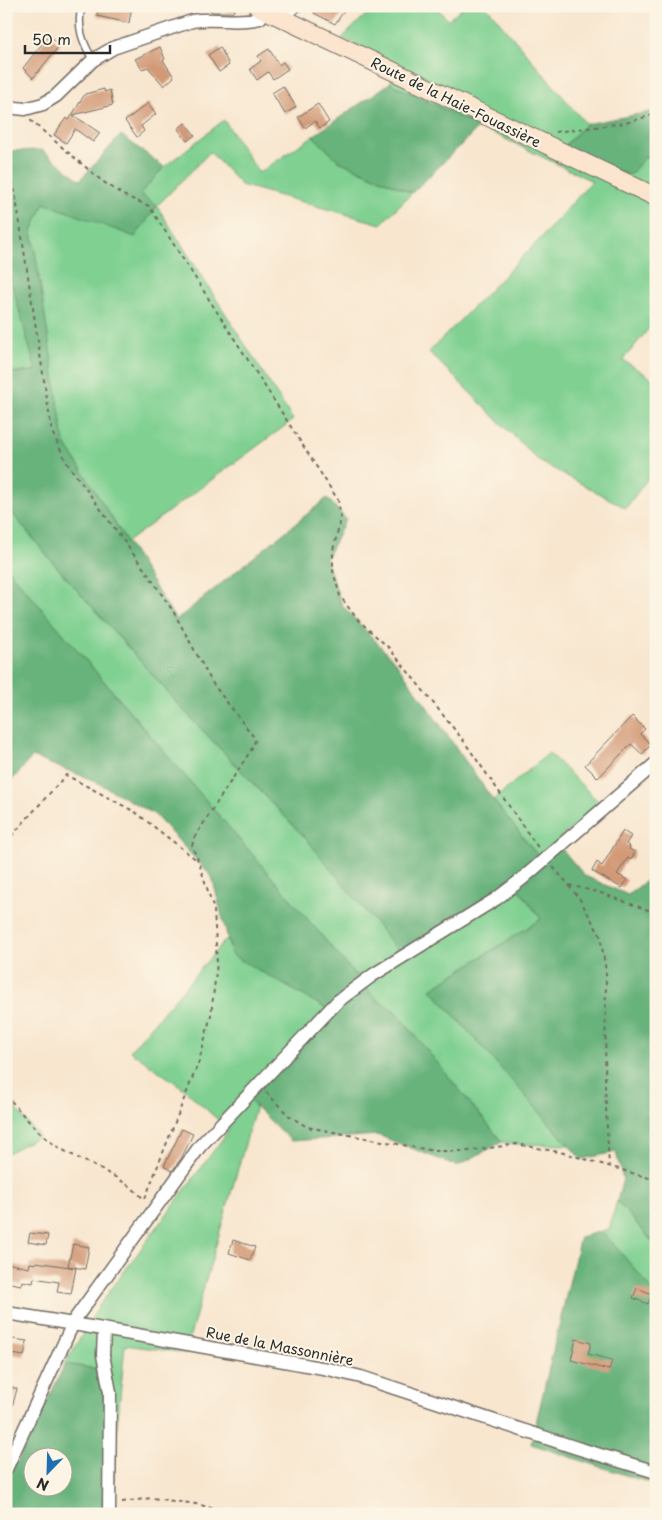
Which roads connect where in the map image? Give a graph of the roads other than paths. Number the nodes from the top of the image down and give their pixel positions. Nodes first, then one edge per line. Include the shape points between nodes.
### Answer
1 (82, 6) edge
2 (295, 6) edge
3 (267, 11) edge
4 (93, 60) junction
5 (6, 107) edge
6 (656, 197) edge
7 (656, 763) edge
8 (6, 1313) edge
9 (74, 1323) junction
10 (104, 1330) junction
11 (6, 1469) edge
12 (656, 1472) edge
13 (109, 1509) edge

1 - 4 lane via 79,26
2 - 3 street
3 - 4 street via 250,21 192,21 113,48
3 - 6 street, Route de la Haie-Fouassière
4 - 5 street via 56,96 43,104 25,109
7 - 9 street via 496,899 373,975 338,1001 200,1146
8 - 9 street, Rue de la Massonnière
9 - 10 street, Rue de la Massonnière
9 - 11 street
10 - 12 street, Rue de la Massonnière via 360,1377
10 - 13 street via 103,1355 110,1392

